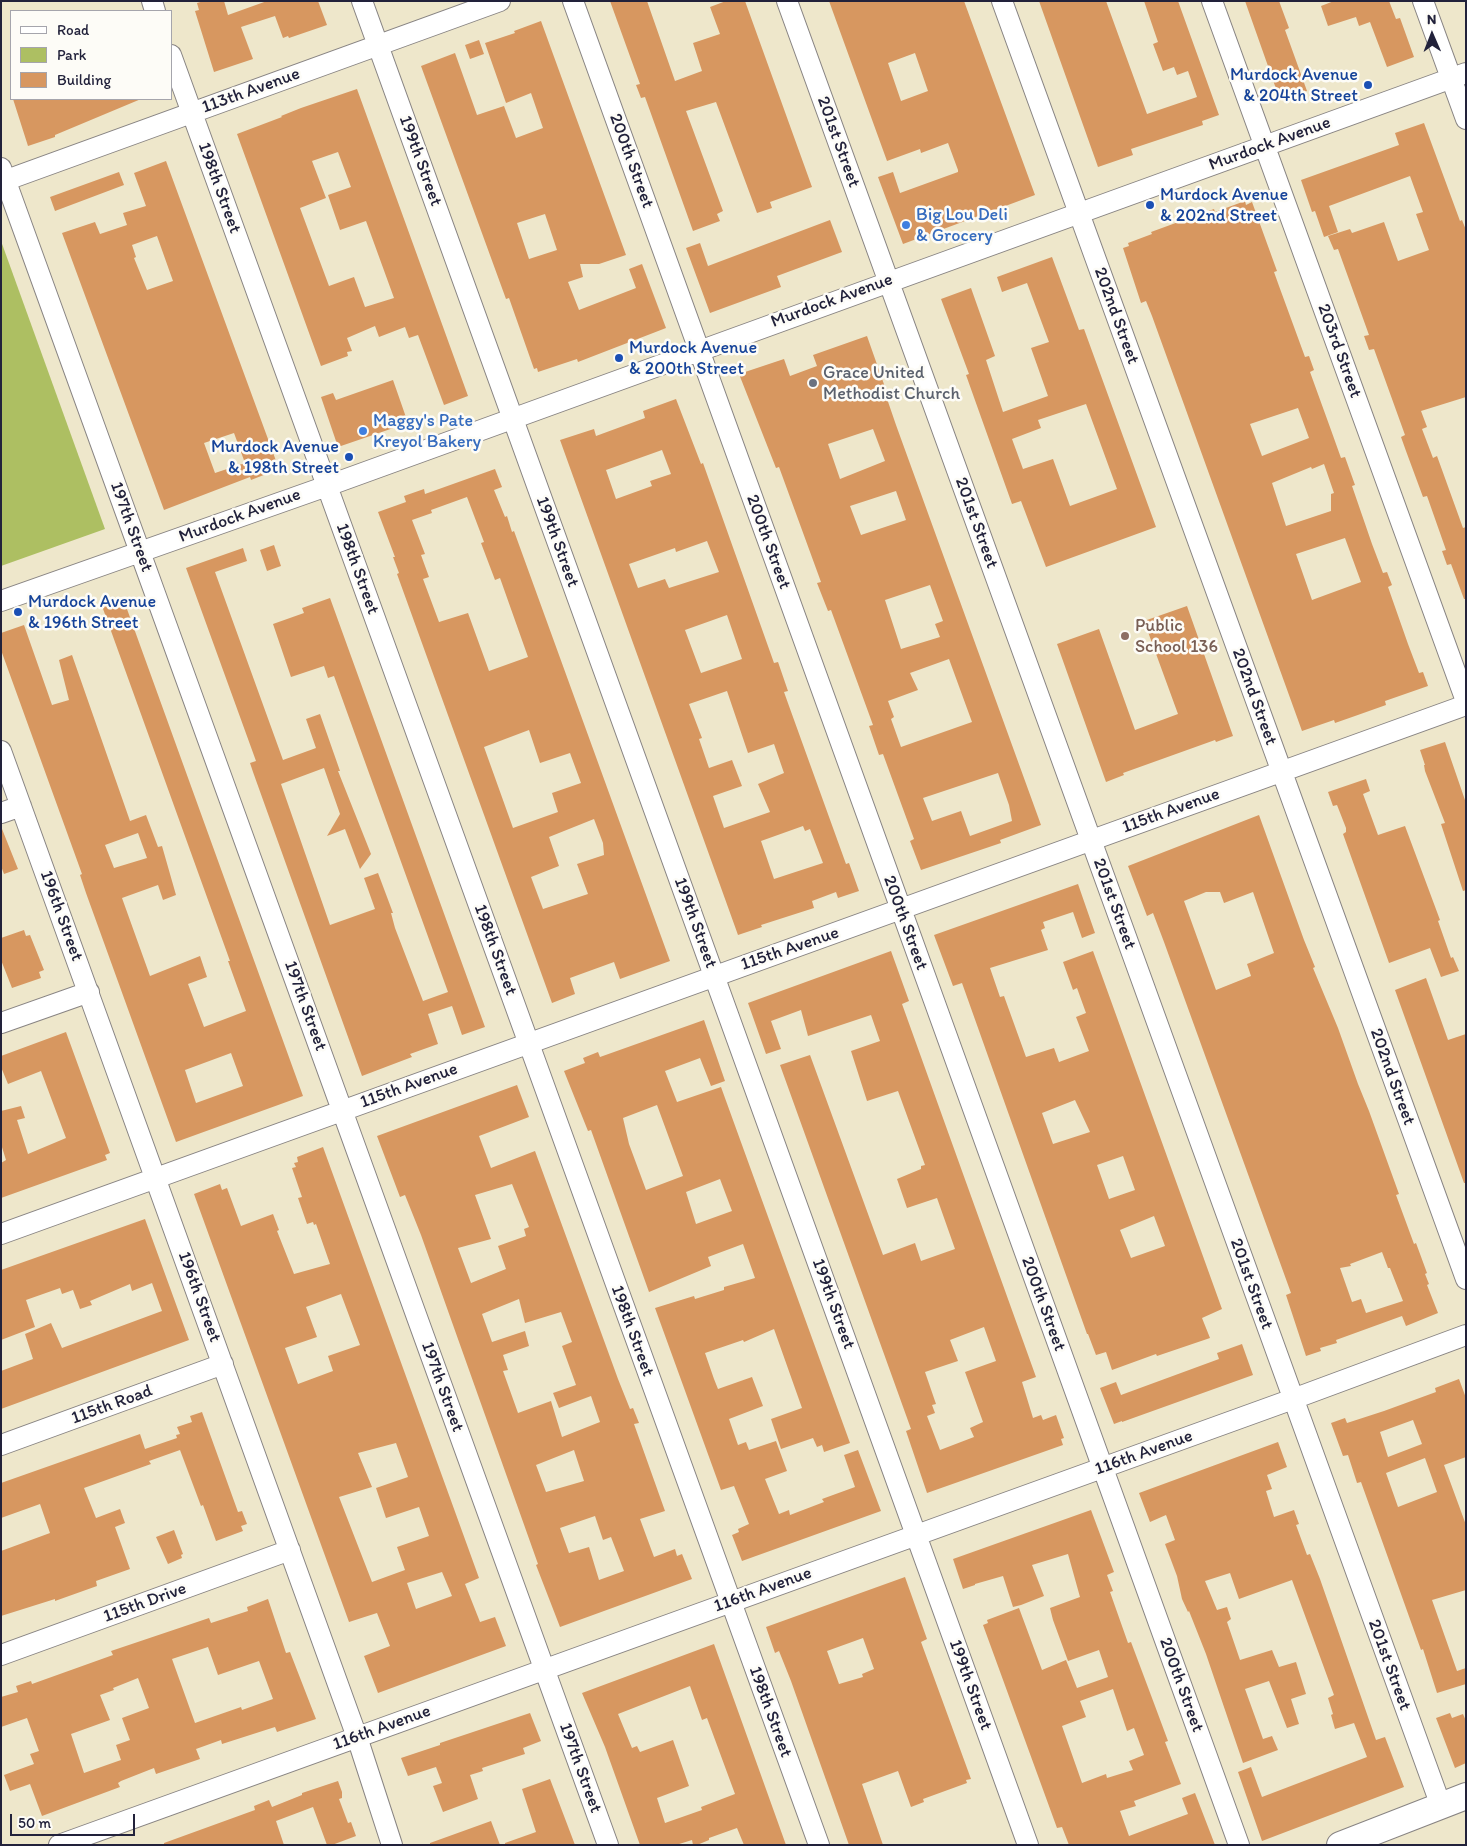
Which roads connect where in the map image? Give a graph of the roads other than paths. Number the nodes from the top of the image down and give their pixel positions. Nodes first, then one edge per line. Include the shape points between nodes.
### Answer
1 (362, 1) edge
2 (500, 1) edge
3 (573, 1) edge
4 (787, 1) edge
5 (1002, 1) edge
6 (1212, 1) edge
7 (1423, 1) edge
8 (378, 45) junction
9 (172, 58) edge
10 (1458, 76) edge
11 (192, 112) junction
12 (1466, 119) edge
13 (1265, 146) junction
14 (3, 177) edge
15 (1079, 213) junction
16 (888, 281) junction
17 (699, 350) junction
18 (512, 417) junction
19 (326, 486) junction
20 (140, 552) junction
21 (1, 601) edge
22 (1466, 701) edge
23 (1466, 705) edge
24 (1, 750) edge
25 (1281, 771) junction
26 (21, 806) junction
27 (1, 813) edge
28 (1091, 840) junction
29 (901, 910) junction
30 (714, 976) junction
31 (89, 992) junction
32 (1, 1023) edge
33 (528, 1042) junction
34 (342, 1110) junction
35 (156, 1178) junction
36 (1, 1234) edge
37 (1466, 1279) edge
38 (1466, 1335) edge
39 (223, 1364) junction
40 (1293, 1399) junction
41 (1, 1445) edge
42 (1102, 1468) junction
43 (916, 1535) junction
44 (290, 1550) junction
45 (730, 1602) junction
46 (1, 1655) edge
47 (544, 1670) junction
48 (357, 1737) junction
49 (1466, 1796) edge
50 (1440, 1806) junction
51 (1351, 1843) edge
52 (59, 1845) edge
53 (392, 1845) edge
54 (608, 1845) edge
55 (819, 1845) edge
56 (1028, 1845) edge
57 (1239, 1845) edge

1 - 8 street, 199th Street
2 - 8 street, 113th Avenue
3 - 17 street, 200th Street
4 - 16 street, 201st Street
5 - 15 street, 202nd Street
6 - 13 street, 203rd Street
7 - 10 street
8 - 11 street, 113th Avenue
8 - 18 street, 199th Street
9 - 11 street, 198th Street
10 - 12 street
10 - 13 street, Murdock Avenue
11 - 14 street, 113th Avenue
11 - 19 street, 198th Street
13 - 15 street, Murdock Avenue
13 - 22 street, 203rd Street
14 - 20 street, 197th Street
15 - 16 street, Murdock Avenue
15 - 25 street, 202nd Street
16 - 17 street, Murdock Avenue
16 - 28 street, 201st Street
17 - 18 street, Murdock Avenue
17 - 29 street, 200th Street
18 - 19 street, Murdock Avenue
18 - 30 street, 199th Street
19 - 20 street, Murdock Avenue
19 - 33 street, 198th Street
20 - 21 street, Murdock Avenue
20 - 34 street, 197th Street
23 - 25 street, 115th Avenue
24 - 26 street, 196th Street
25 - 28 street, 115th Avenue
25 - 37 street, 202nd Street
26 - 27 street
26 - 31 street, 196th Street
28 - 29 street, 115th Avenue
28 - 40 street, 201st Street
29 - 30 street, 115th Avenue
29 - 42 street, 200th Street
30 - 33 street, 115th Avenue
30 - 43 street, 199th Street
31 - 32 street
31 - 35 street, 196th Street
33 - 34 street, 115th Avenue
33 - 45 street, 198th Street
34 - 35 street, 115th Avenue
34 - 47 street, 197th Street
35 - 36 street, 115th Avenue
35 - 39 street, 196th Street
38 - 40 street, 116th Avenue
39 - 41 street, 115th Road
39 - 44 street, 196th Street
40 - 42 street, 116th Avenue
40 - 50 street, 201st Street
42 - 43 street, 116th Avenue
42 - 57 street, 200th Street
43 - 45 street, 116th Avenue
43 - 56 street, 199th Street
44 - 46 street, 115th Drive
44 - 48 street, 196th Street
45 - 47 street, 116th Avenue
45 - 55 street, 198th Street
47 - 48 street, 116th Avenue
47 - 54 street, 197th Street
48 - 52 street, 116th Avenue
48 - 53 street, 196th Street
49 - 50 main road
50 - 51 main road

